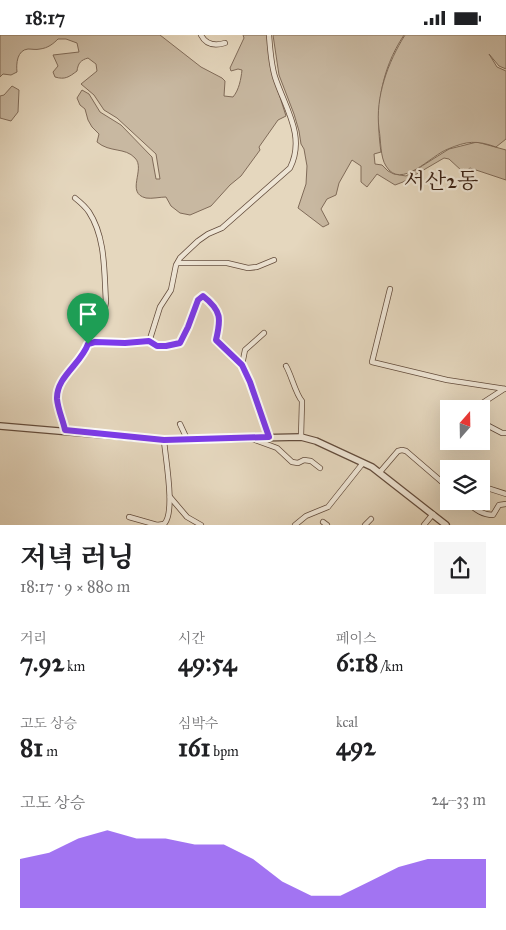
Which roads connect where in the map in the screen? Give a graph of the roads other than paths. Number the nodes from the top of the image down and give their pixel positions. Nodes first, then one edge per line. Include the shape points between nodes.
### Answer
1 (201, 35) edge
2 (269, 35) edge
3 (225, 43) dead end
4 (75, 198) dead end
5 (274, 259) dead end
6 (178, 263) junction
7 (390, 289) dead end
8 (264, 333) dead end
9 (149, 341) junction
10 (88, 344) junction
11 (242, 365) junction
12 (286, 366) dead end
13 (505, 389) edge
14 (487, 400) edge
15 (180, 424) dead end
16 (0, 426) edge
17 (490, 427) edge
18 (65, 430) junction
19 (506, 433) edge
20 (269, 437) junction
21 (301, 437) junction
22 (249, 438) junction
23 (186, 439) junction
24 (164, 440) junction
25 (363, 463) junction
26 (320, 468) dead end
27 (380, 473) junction
28 (440, 480) edge
29 (490, 489) edge
30 (506, 493) edge
31 (169, 496) junction
32 (506, 504) edge
33 (476, 510) edge
34 (433, 514) junction
35 (129, 517) dead end
36 (371, 519) dead end
37 (427, 524) edge
38 (157, 525) edge
39 (201, 525) edge
40 (295, 525) edge
41 (365, 525) edge
42 (446, 525) edge

1 - 3 street via 210,44
2 - 6 street via 275,77 296,131 294,159 290,168 240,213 198,241
4 - 10 street via 88,210 104,259 105,307
5 - 6 street via 248,268 227,263
6 - 9 street via 171,290 160,307
7 - 13 street via 372,362
8 - 11 street via 245,350
9 - 10 street
9 - 11 street via 157,346 180,343 198,300 203,296 218,312 220,322 216,340
10 - 18 street via 59,385 57,401
11 - 20 street
12 - 21 street via 302,401
13 - 14 street
15 - 23 street
16 - 18 street
17 - 19 street
18 - 24 street
20 - 21 street
20 - 22 street
21 - 25 street
22 - 23 street
22 - 26 street via 277,448 292,462 311,461
23 - 24 street
24 - 31 street
25 - 27 street
25 - 40 street via 328,507 306,516
27 - 28 street via 402,450
27 - 34 street
29 - 30 street
31 - 38 street via 167,521
31 - 39 street via 187,517
32 - 33 street via 499,505 493,515
34 - 37 street
34 - 42 street
35 - 38 street
36 - 41 street

